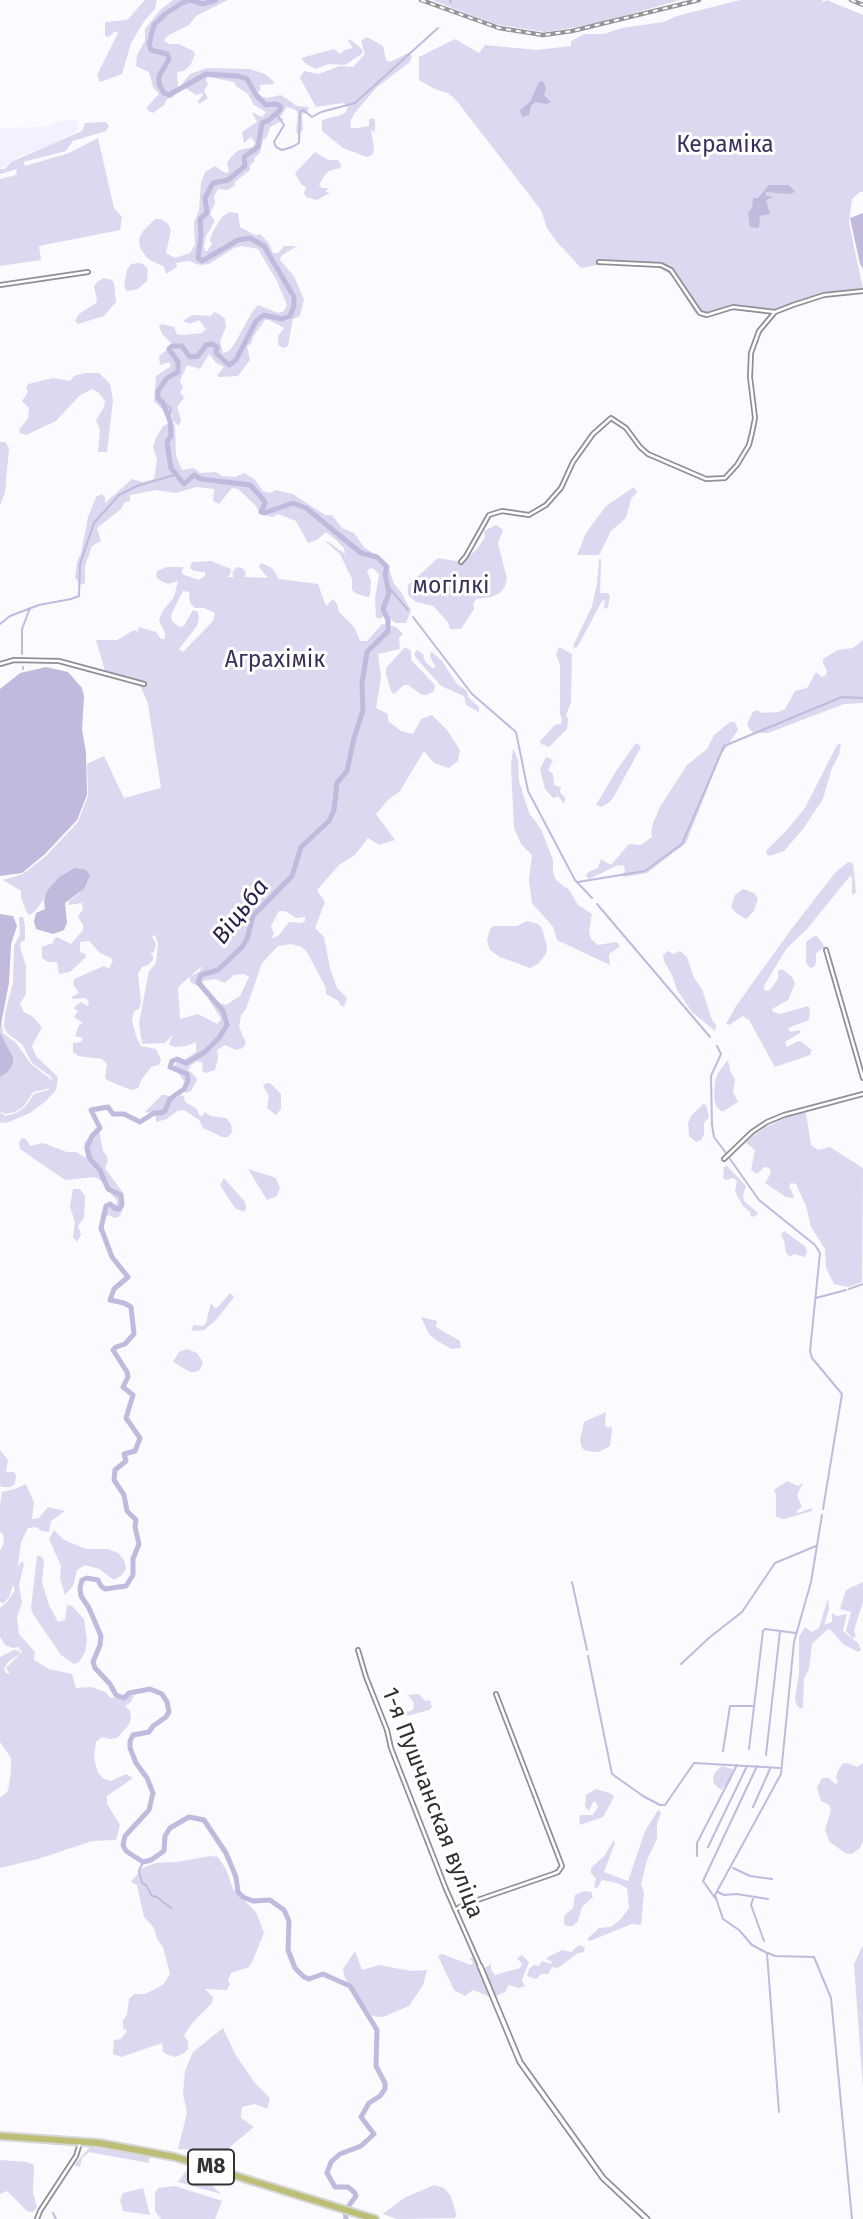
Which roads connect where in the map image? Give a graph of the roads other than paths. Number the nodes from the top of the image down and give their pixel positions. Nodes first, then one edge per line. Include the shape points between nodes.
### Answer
1 (599, 262) dead end
2 (88, 272) dead end
3 (0, 285) edge
4 (863, 291) edge
5 (775, 312) junction
6 (461, 562) dead end
7 (0, 664) edge
8 (144, 684) dead end
9 (825, 950) dead end
10 (863, 1078) edge
11 (863, 1094) edge
12 (723, 1159) dead end
13 (358, 1650) dead end
14 (496, 1695) dead end
15 (455, 1910) junction
16 (480, 1966) joint
17 (0, 2136) edge
18 (80, 2141) junction
19 (37, 2219) edge
20 (376, 2219) edge
21 (647, 2219) edge

1 - 5 street via 661,264 671,270 700,313 707,315 733,307
2 - 3 street
4 - 5 street via 824,295
5 - 6 street via 754,340 750,377 755,418 748,445 731,473 706,479 648,454 611,418 593,434 546,505 529,515 502,511 489,515
7 - 8 street via 59,661
9 - 10 street
11 - 12 street via 767,1122
13 - 15 street, 1-я Пушчанская вуліца
14 - 15 street via 562,1866 553,1874
15 - 16 street, 1-я Пушчанская вуліца
16 - 21 street via 520,2062 603,2178
17 - 18 highway, М8
18 - 19 street
18 - 20 highway, М8 via 175,2157

